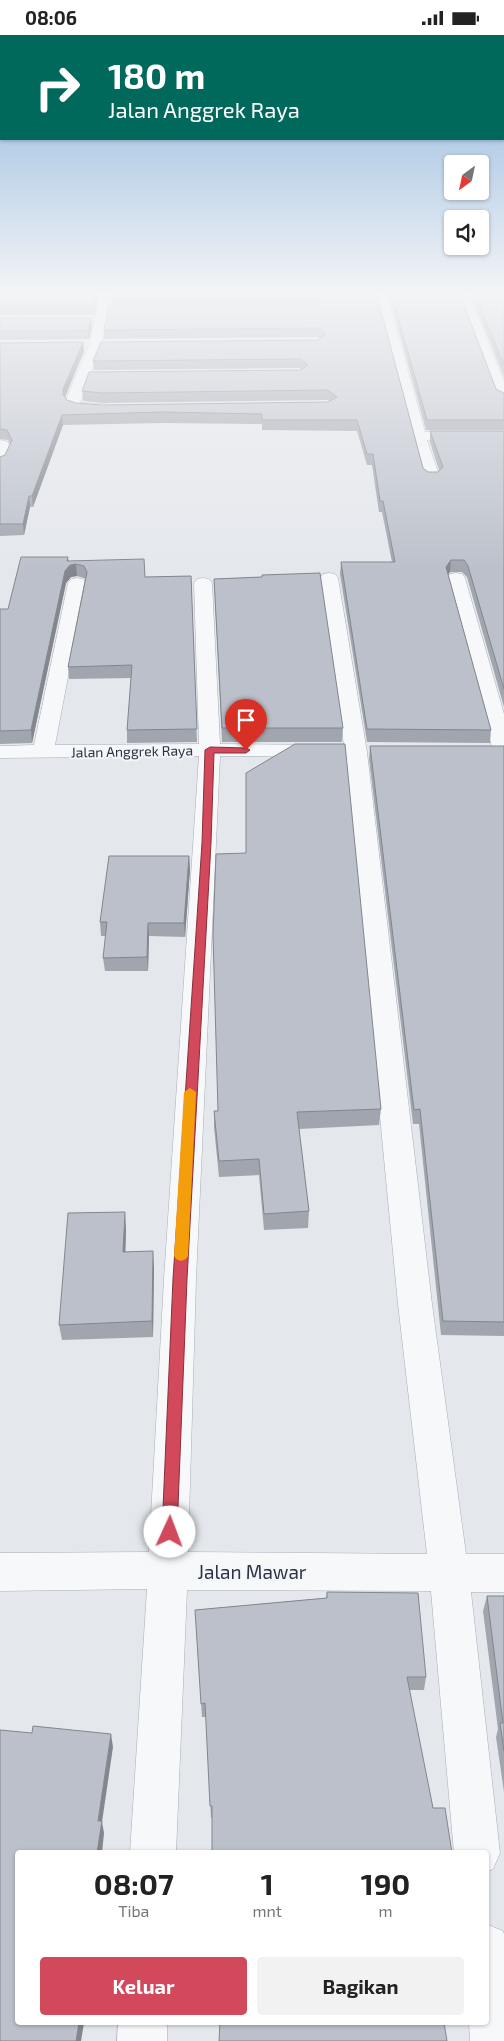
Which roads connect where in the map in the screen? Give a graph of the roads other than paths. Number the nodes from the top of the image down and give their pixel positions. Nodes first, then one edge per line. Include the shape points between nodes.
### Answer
1 (82, 386) edge
2 (405, 386) edge
3 (499, 386) edge
4 (504, 399) edge
5 (123, 408) edge
6 (419, 436) junction
7 (504, 436) edge
8 (0, 444) edge
9 (0, 462) edge
10 (432, 478) edge
11 (329, 578) dead end
12 (456, 578) dead end
13 (77, 583) dead end
14 (203, 583) dead end
15 (210, 750) junction
16 (497, 751) edge
17 (0, 752) edge
18 (43, 752) junction
19 (366, 752) junction
20 (168, 1571) junction
21 (0, 1572) edge
22 (450, 1573) junction
23 (504, 1573) edge
24 (152, 1850) edge
25 (477, 1850) edge
26 (489, 1979) edge
27 (143, 2025) edge
28 (142, 2041) edge
29 (495, 2041) edge

1 - 5 street via 73,405
2 - 6 street
3 - 4 street
6 - 7 street
6 - 10 street
8 - 9 street via 4,451
11 - 19 street
12 - 16 street
13 - 18 street
14 - 15 street
15 - 18 street, Jalan Anggrek Raya
15 - 19 street, Jalan Anggrek Raya
15 - 20 street via 180,1269
17 - 18 street, Jalan Anggrek Raya
19 - 22 street via 415,1304
20 - 21 street, Jalan Mawar via 73,1569
20 - 22 street, Jalan Mawar
20 - 24 street
22 - 23 street, Jalan Mawar
22 - 25 street
26 - 29 street
27 - 28 street

